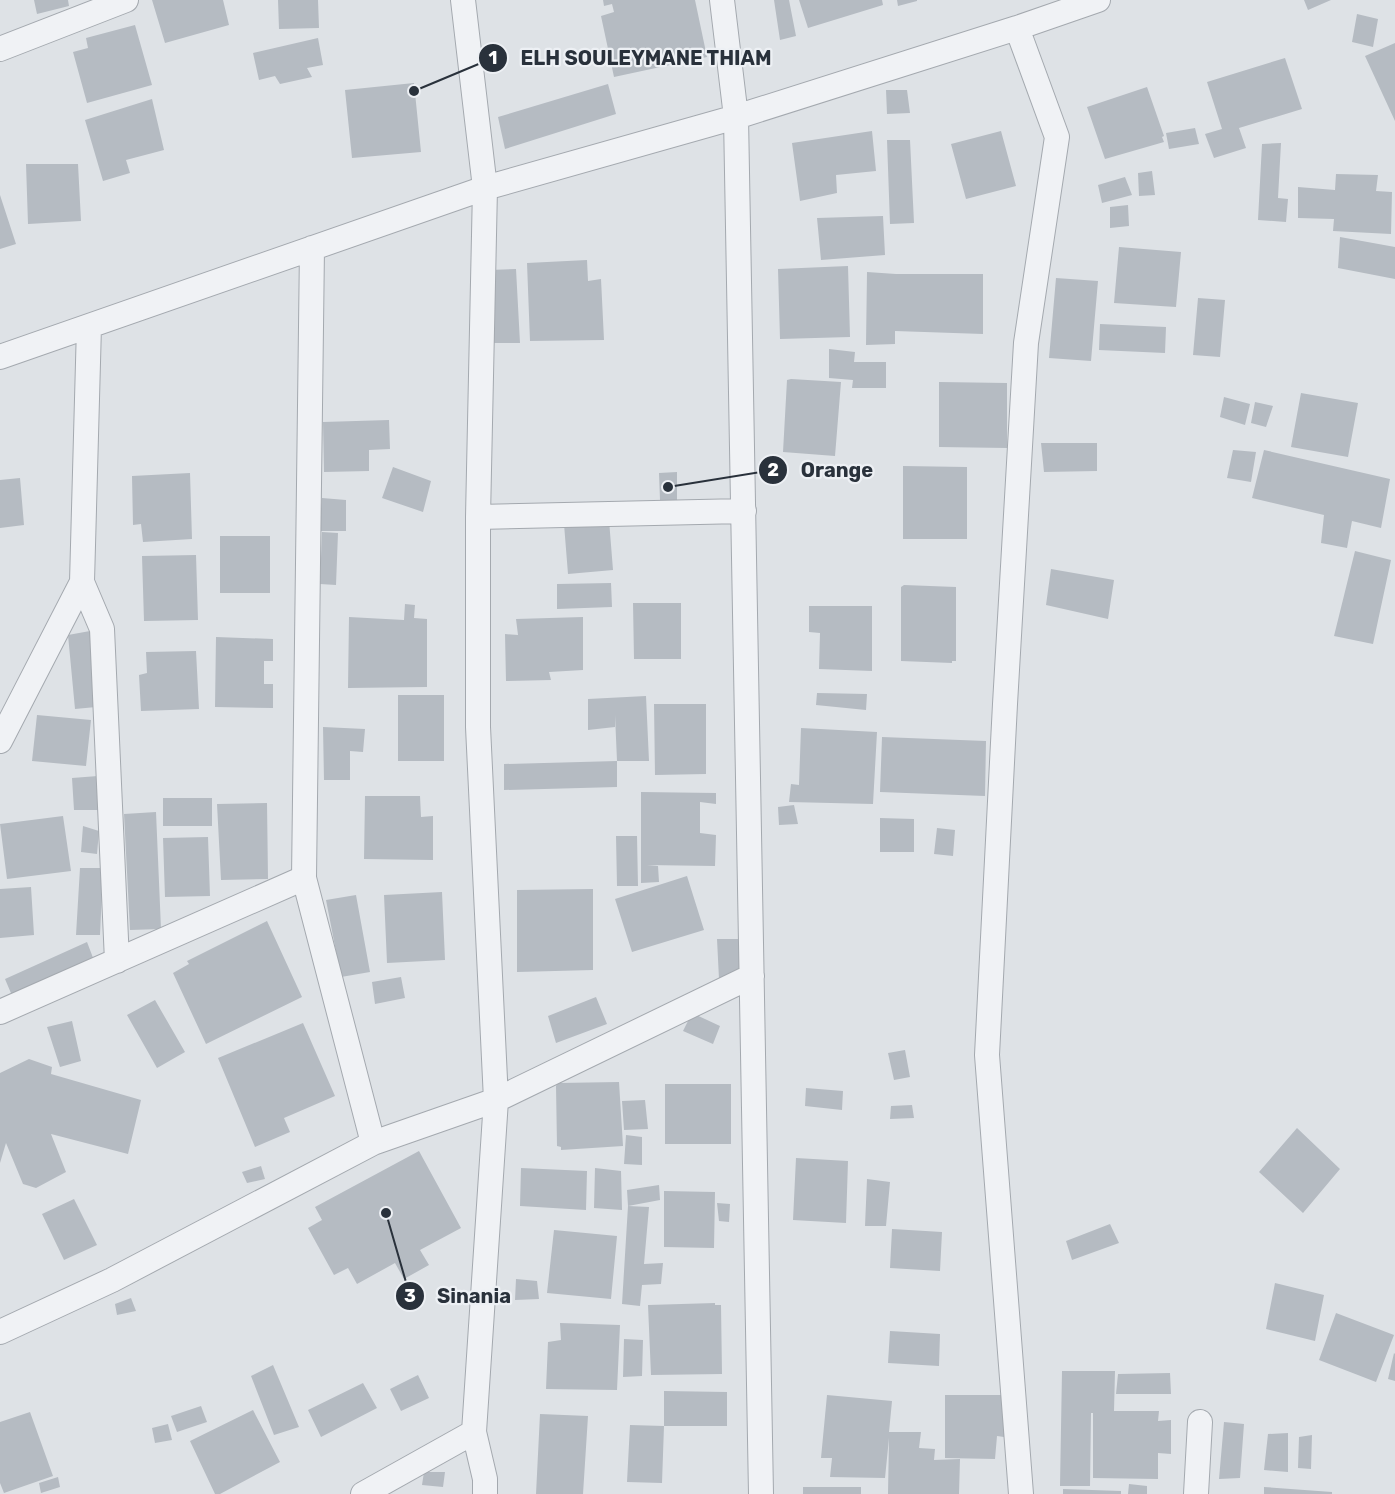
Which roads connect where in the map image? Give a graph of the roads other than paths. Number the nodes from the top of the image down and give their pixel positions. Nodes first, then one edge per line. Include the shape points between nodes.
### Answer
1 (126, 0) edge
2 (463, 0) edge
3 (722, 0) edge
4 (1098, 0) edge
5 (1017, 28) junction
6 (0, 49) edge
7 (736, 117) junction
8 (486, 188) junction
9 (312, 248) junction
10 (89, 326) junction
11 (0, 357) edge
12 (744, 511) junction
13 (478, 517) junction
14 (82, 582) junction
15 (0, 741) edge
16 (304, 878) junction
17 (117, 961) junction
18 (752, 976) junction
19 (0, 1012) edge
20 (496, 1100) junction
21 (374, 1143) junction
22 (0, 1332) edge
23 (1200, 1422) dead end
24 (474, 1432) junction
25 (363, 1494) edge
26 (485, 1494) edge
27 (761, 1494) edge
28 (1021, 1494) edge
29 (1196, 1494) edge

1 - 6 street
2 - 8 street
3 - 7 street
4 - 5 street
5 - 7 street
5 - 28 street via 1057,137 1026,343 987,1055
7 - 8 street
7 - 12 street
8 - 9 street
8 - 13 street
9 - 10 street
9 - 16 street
10 - 11 street
10 - 14 street
12 - 13 street
12 - 18 street
13 - 20 street via 478,727
14 - 15 street
14 - 17 street via 102,629
16 - 17 street
16 - 21 street
17 - 19 street
18 - 20 street
18 - 27 street
20 - 21 street
20 - 24 street
21 - 22 street via 112,1280
23 - 29 street
24 - 25 street
24 - 26 street

